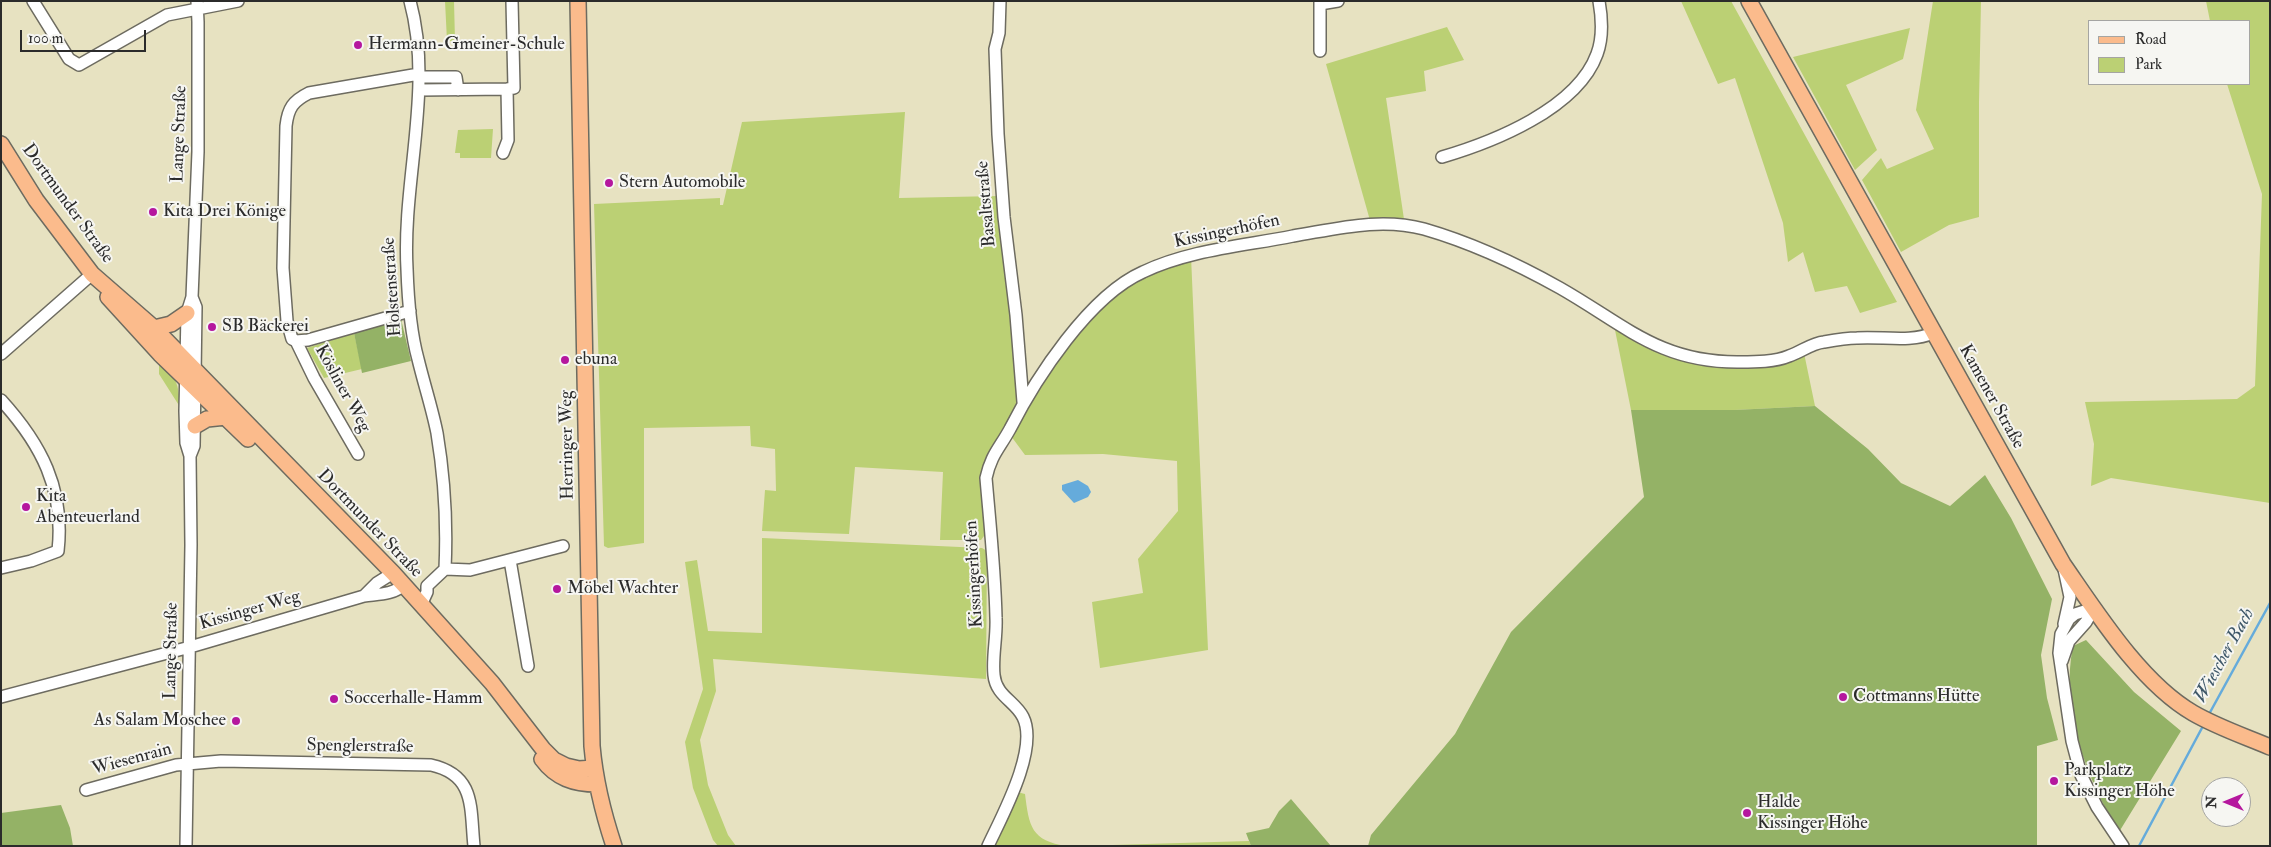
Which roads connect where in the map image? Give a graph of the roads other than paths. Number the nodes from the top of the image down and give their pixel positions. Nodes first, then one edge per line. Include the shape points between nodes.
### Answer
1 (33, 1) edge
2 (238, 1) edge
3 (410, 1) edge
4 (512, 1) edge
5 (578, 1) edge
6 (1000, 1) edge
7 (1338, 1) edge
8 (1599, 1) edge
9 (1749, 1) edge
10 (1320, 2) edge
11 (197, 5) edge
12 (1320, 51) dead end
13 (419, 76) junction
14 (420, 90) junction
15 (458, 90) junction
16 (507, 90) junction
17 (1, 144) edge
18 (503, 153) dead end
19 (1442, 157) dead end
20 (92, 274) junction
21 (104, 285) junction
22 (192, 297) junction
23 (410, 311) junction
24 (187, 313) junction
25 (154, 328) junction
26 (1934, 333) junction
27 (296, 341) junction
28 (1, 354) edge
29 (191, 375) junction
30 (1, 400) edge
31 (1023, 402) junction
32 (226, 418) junction
33 (195, 426) junction
34 (358, 454) dead end
35 (190, 456) junction
36 (562, 546) dead end
37 (510, 560) junction
38 (2063, 564) junction
39 (1, 568) edge
40 (445, 569) junction
41 (389, 575) junction
42 (426, 586) junction
43 (403, 588) junction
44 (364, 596) junction
45 (421, 605) junction
46 (2094, 608) junction
47 (2061, 634) junction
48 (190, 647) junction
49 (2061, 663) junction
50 (528, 666) dead end
51 (1, 697) edge
52 (2270, 747) edge
53 (187, 763) junction
54 (594, 768) junction
55 (597, 784) junction
56 (86, 790) dead end
57 (2122, 844) edge
58 (186, 846) edge
59 (474, 846) edge
60 (614, 846) edge
61 (988, 846) edge

1 - 11 street via 69,59 78,65 167,16
2 - 11 street
3 - 13 street, Holstenstraße
4 - 16 street via 514,88
5 - 54 main road, Herringer Weg
6 - 31 street, Basaltstraße via 1000,33 996,49 998,134
7 - 10 street
8 - 19 street via 1601,33 1597,54 1572,90 1530,122 1509,133
9 - 26 main road, Kamener Straße
10 - 12 street
11 - 22 street, Lange Straße via 198,152
13 - 14 street, Holstenstraße
13 - 15 street, Kösliner Weg via 456,77
13 - 27 street, Kösliner Weg via 309,93 296,99 288,112 283,268 289,333
14 - 15 street
14 - 23 street, Holstenstraße via 407,227
15 - 16 street
16 - 18 street via 508,140
17 - 20 main road, Dortmunder Straße via 43,210
20 - 21 main road, Dortmunder Straße
20 - 28 street
21 - 25 main road, Dortmunder Straße
21 - 29 main road, Dortmunder Straße via 106,296
22 - 24 street, Lange Straße
22 - 29 street, Lange Straße via 196,307
23 - 27 street
23 - 40 street, Holstenstraße via 417,358 437,433
24 - 25 main road via 171,324
24 - 29 street, Lange Straße
25 - 29 main road, Dortmunder Straße
26 - 31 street, Kissingerhöfen via 1916,338 1819,342 1786,358 1762,361 1695,359 1663,350 1562,289 1497,257 1424,230 1371,224 1206,252 1140,273 1089,315
26 - 38 main road, Kamener Straße
27 - 34 street, Kösliner Weg
29 - 32 main road, Dortmunder Straße
29 - 33 street, Lange Straße
29 - 35 street, Lange Straße via 186,443
29 - 41 main road, Dortmunder Straße
30 - 39 street via 32,437 47,466 57,510 58,551
31 - 61 street, Kissingerhöfen via 990,459 986,478 996,619 995,684 1021,712 1027,734 1025,759 1018,781
32 - 33 main road via 207,419
32 - 41 main road, Dortmunder Straße
33 - 35 street, Lange Straße
35 - 48 street, Lange Straße
36 - 37 street
37 - 40 street via 470,570
37 - 50 street
38 - 46 main road, Kamener Straße
38 - 47 street via 2070,596
40 - 42 street, Kissinger Weg
41 - 43 main road, Dortmunder Straße
41 - 44 street, Kissinger Weg
42 - 43 street, Kissinger Weg
42 - 45 street
43 - 44 street, Kissinger Weg
43 - 45 main road, Dortmunder Straße
43 - 55 main road, Dortmunder Straße via 492,694 545,764 567,780
44 - 48 street, Kissinger Weg
45 - 54 main road, Dortmunder Straße via 492,683 542,749 566,766
46 - 47 street via 2074,614
46 - 49 street via 2069,641
46 - 52 main road, Kamener Straße via 2142,670 2172,698 2192,712
47 - 49 street
48 - 51 street, Kissinger Weg
48 - 53 street, Lange Straße
49 - 57 street via 2072,741 2081,775 2097,807
53 - 56 street, Wiesenrain
53 - 58 street, Lange Straße
53 - 59 street, Spenglerstraße via 431,765 443,768 459,779 467,794
54 - 55 main road
55 - 60 main road via 604,819

